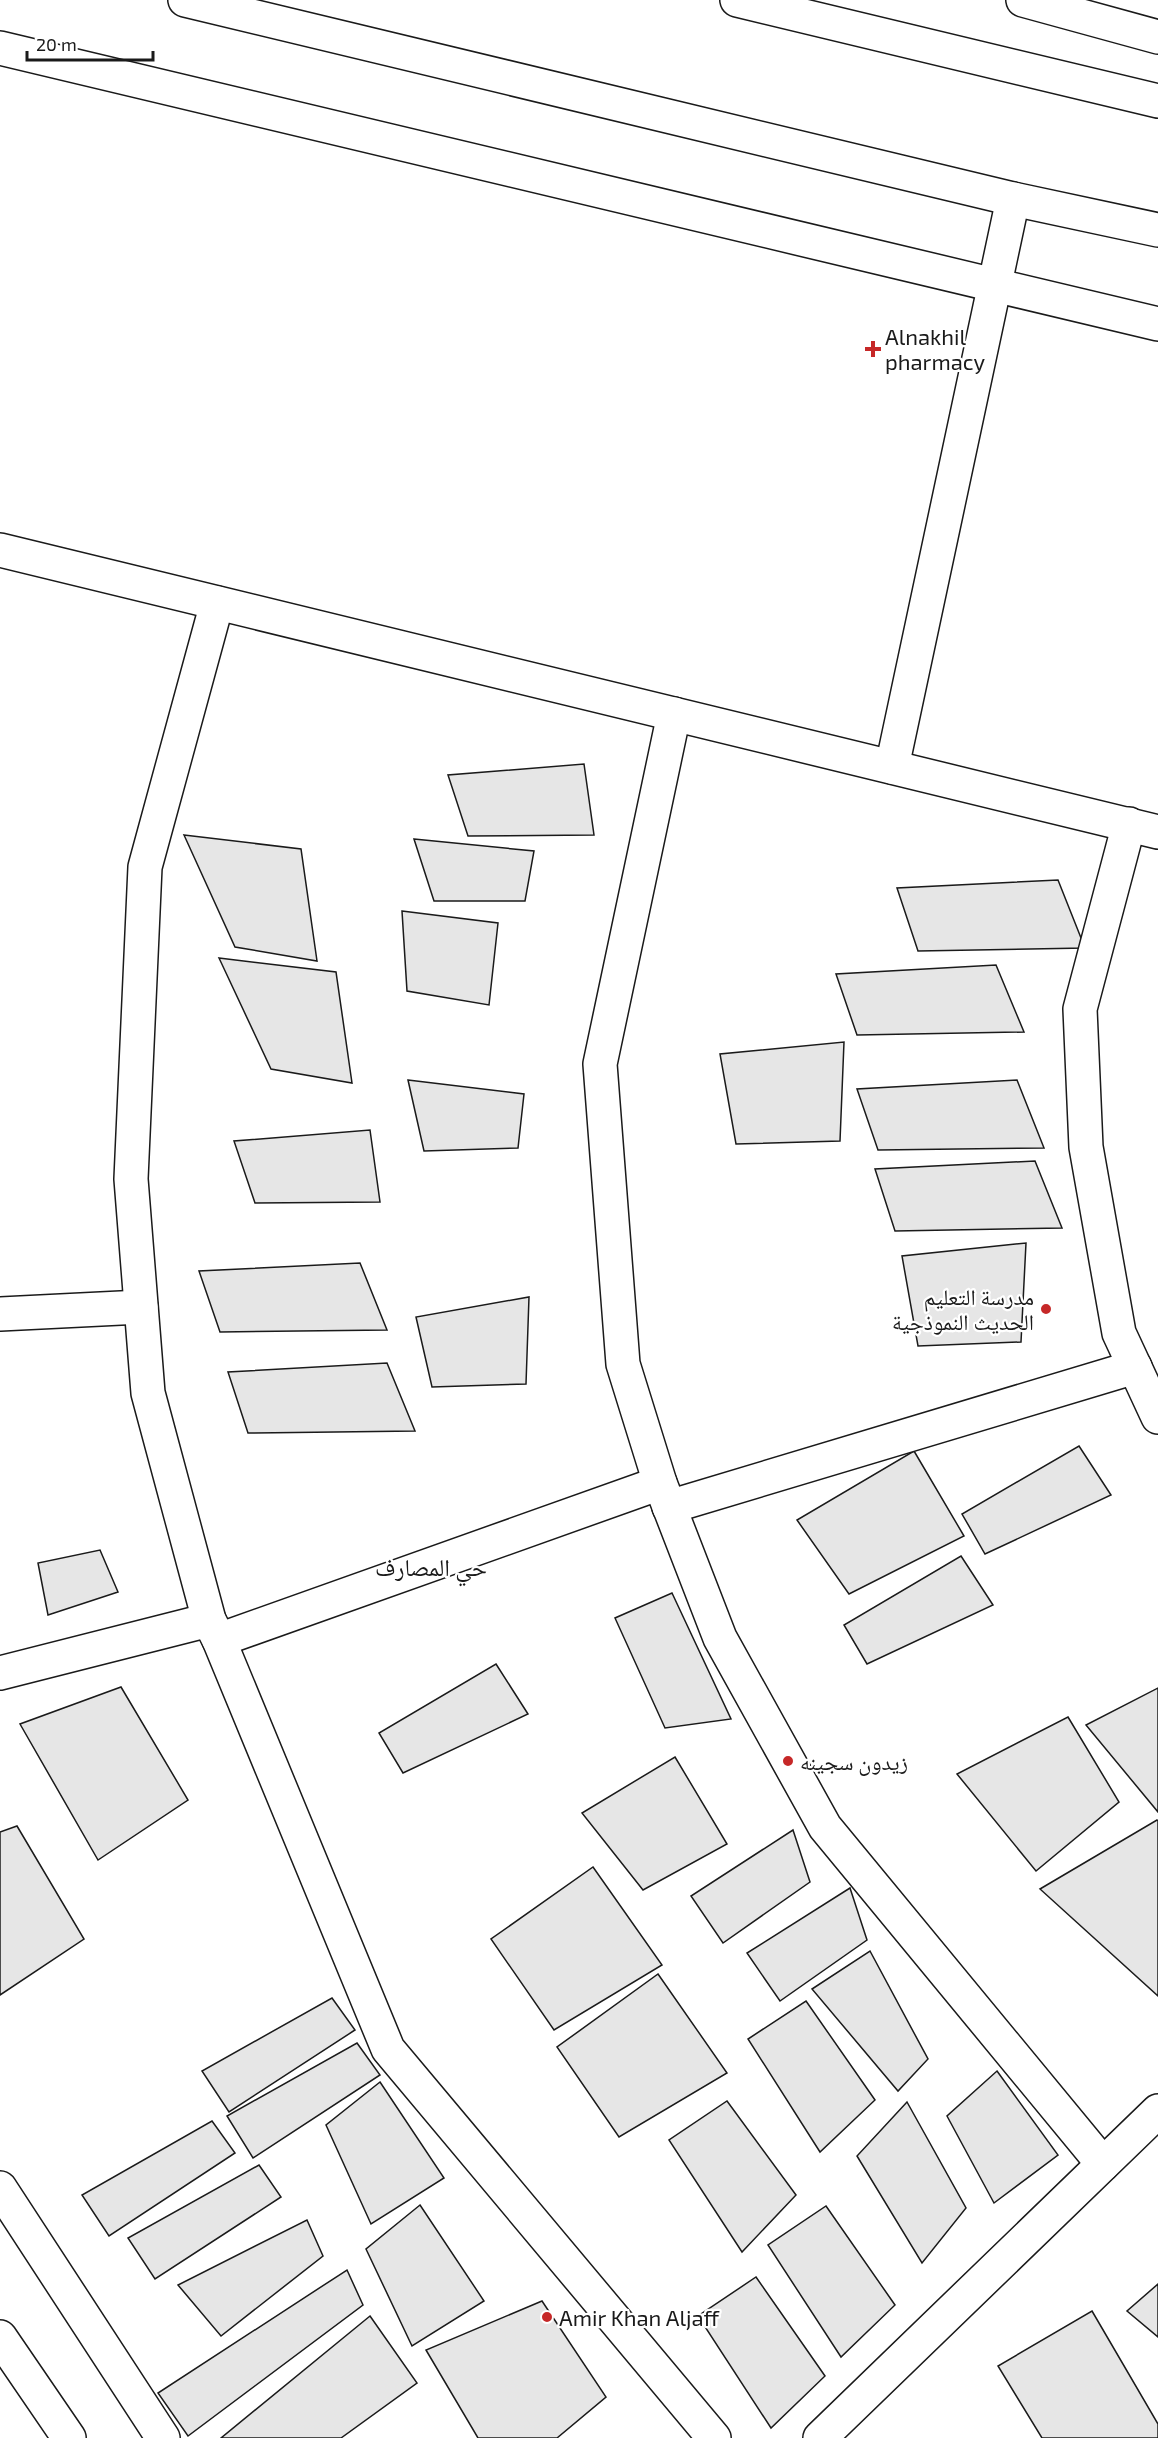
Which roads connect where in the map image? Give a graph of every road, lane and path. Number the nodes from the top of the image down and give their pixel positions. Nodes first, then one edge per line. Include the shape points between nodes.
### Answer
1 (184, 0) edge
2 (737, 0) edge
3 (1023, 0) edge
4 (1158, 37) edge
5 (0, 48) edge
6 (1158, 101) edge
7 (1013, 200) junction
8 (1158, 230) edge
9 (996, 284) junction
10 (1158, 324) edge
11 (0, 550) edge
12 (217, 603) junction
13 (674, 714) junction
14 (892, 767) junction
15 (1143, 828) edge
16 (141, 1307) junction
17 (0, 1314) edge
18 (1135, 1367) junction
19 (1158, 1417) edge
20 (665, 1495) junction
21 (214, 1630) junction
22 (0, 1673) edge
23 (1158, 2111) edge
24 (1103, 2164) junction
25 (1, 2192) edge
26 (0, 2337) edge
27 (69, 2438) edge
28 (163, 2438) edge
29 (714, 2438) edge
30 (820, 2438) edge

1 - 7 main road
2 - 6 main road
3 - 4 main road
5 - 9 main road
7 - 8 main road
7 - 9 main road
9 - 10 main road
9 - 14 main road
11 - 12 main road
12 - 13 main road
12 - 16 main road via 146,867 130,1179
13 - 14 main road
13 - 20 main road via 600,1064 624,1364
14 - 15 main road
15 - 18 main road via 1080,1009 1086,1147 1119,1333
16 - 17 main road
16 - 21 main road via 148,1393
18 - 19 main road
18 - 20 main road
20 - 21 main road
20 - 24 main road via 720,1638 825,1827
21 - 22 main road
21 - 29 main road via 388,2049
23 - 24 main road
24 - 30 main road
25 - 28 main road
26 - 27 main road

